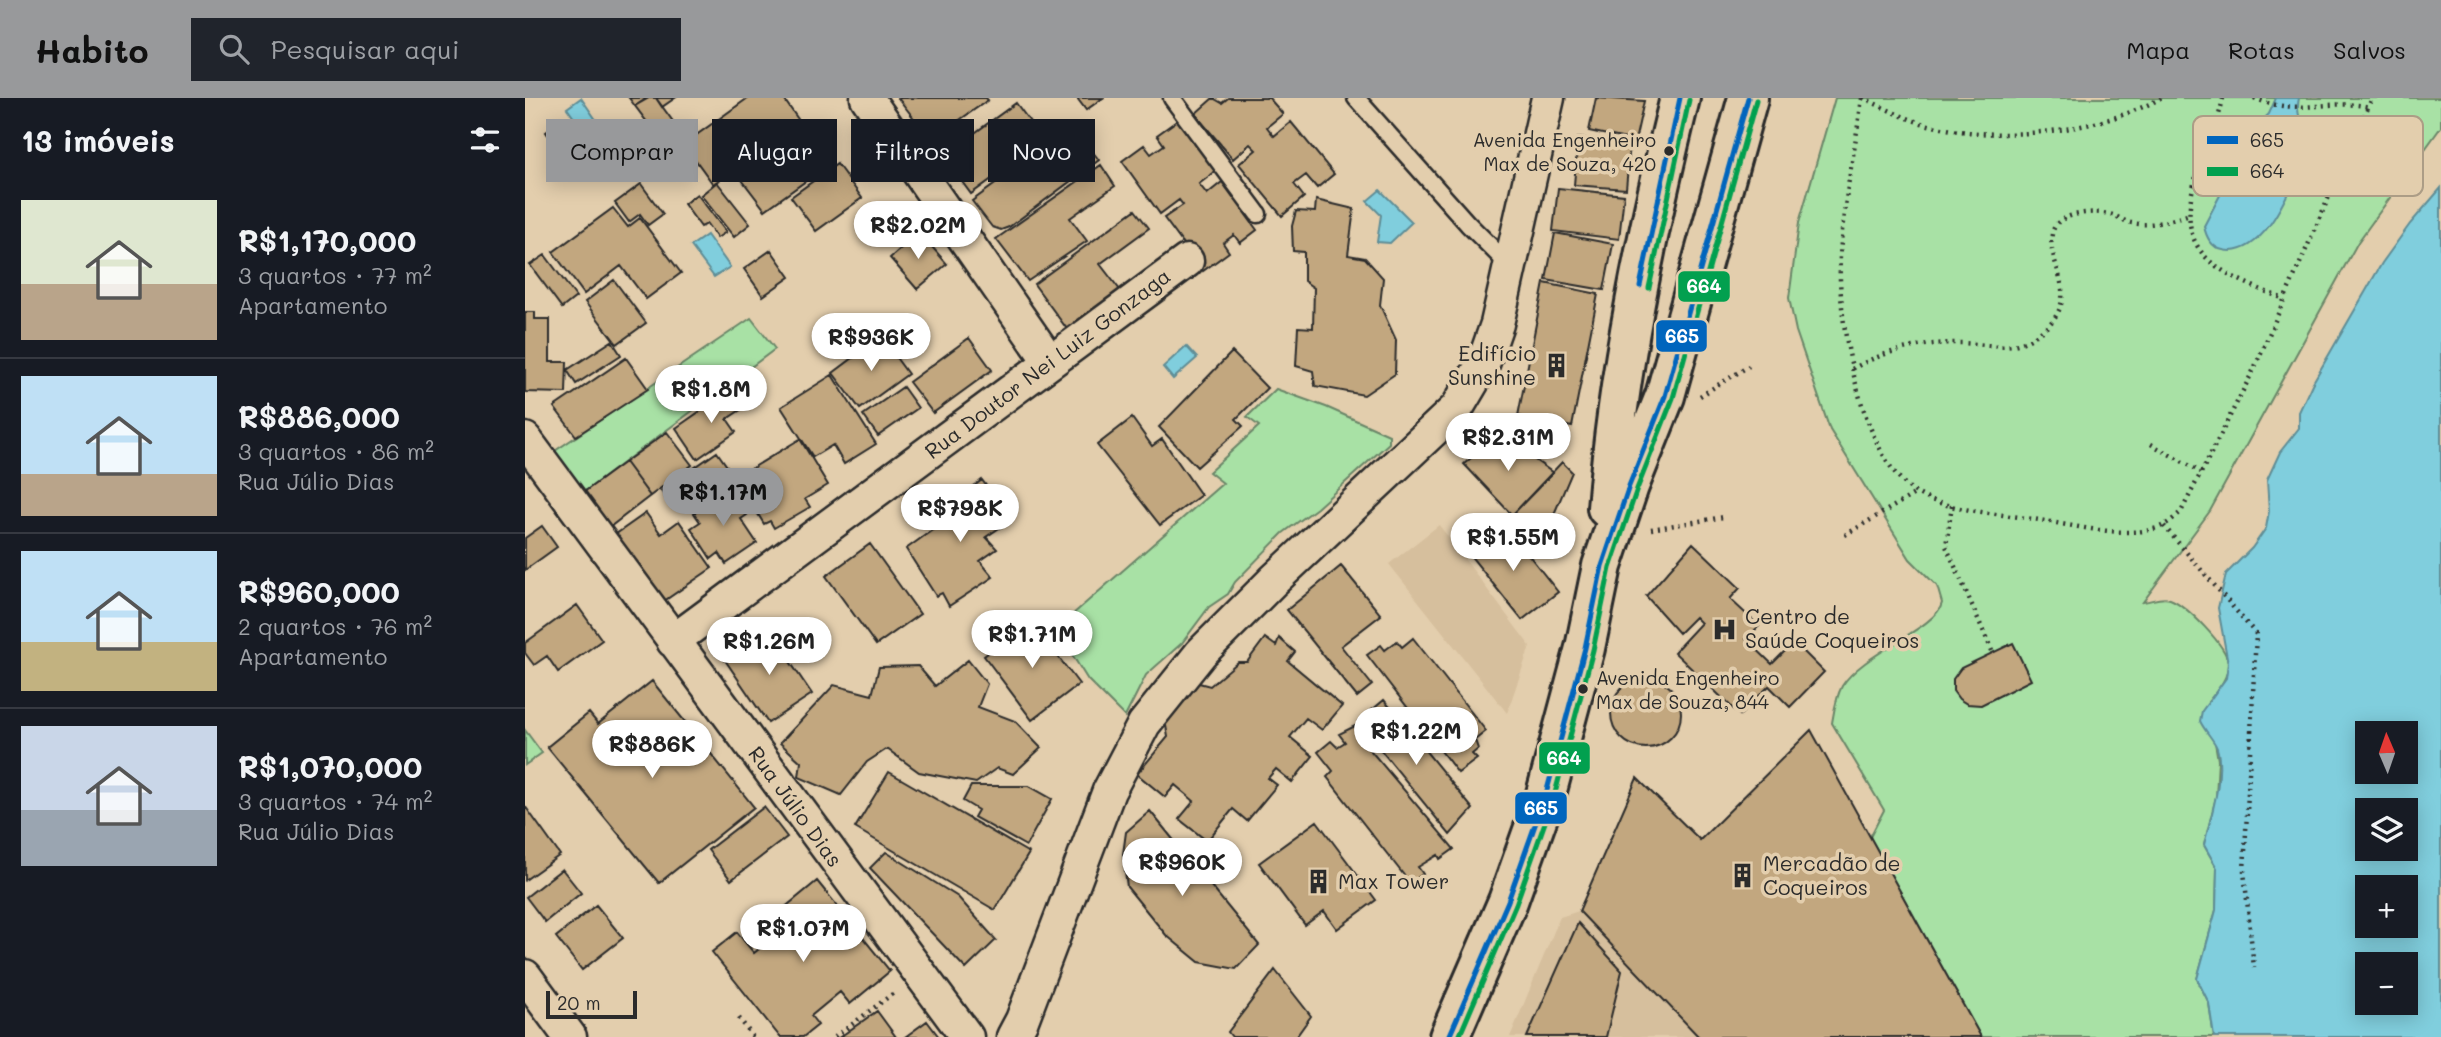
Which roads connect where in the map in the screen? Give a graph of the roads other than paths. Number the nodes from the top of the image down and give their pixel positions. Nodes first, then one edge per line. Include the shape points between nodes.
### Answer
1 (867, 98) edge
2 (1172, 98) edge
3 (1356, 98) edge
4 (1548, 98) edge
5 (1680, 98) edge
6 (1748, 98) edge
7 (1258, 214) dead end
8 (1187, 261) dead end
9 (1509, 265) junction
10 (1050, 362) junction
11 (525, 439) edge
12 (1602, 566) junction
13 (673, 641) junction
14 (525, 976) edge
15 (570, 1037) edge
16 (967, 1037) edge
17 (1013, 1037) edge
18 (1450, 1037) edge

1 - 10 street
2 - 7 lane
3 - 9 lane
4 - 9 street
5 - 12 main road via 1622,379
6 - 12 main road via 1665,396
8 - 10 street, Rua Doutor Nei Luiz Gonzaga
9 - 17 street via 1497,324 1483,363 1457,408 1201,653 1144,724 1108,792
10 - 13 street, Rua Doutor Nei Luiz Gonzaga
11 - 13 street, Rua Júlio Dias
12 - 18 main road via 1546,794 1508,901
13 - 16 street, Rua Júlio Dias
14 - 15 street

